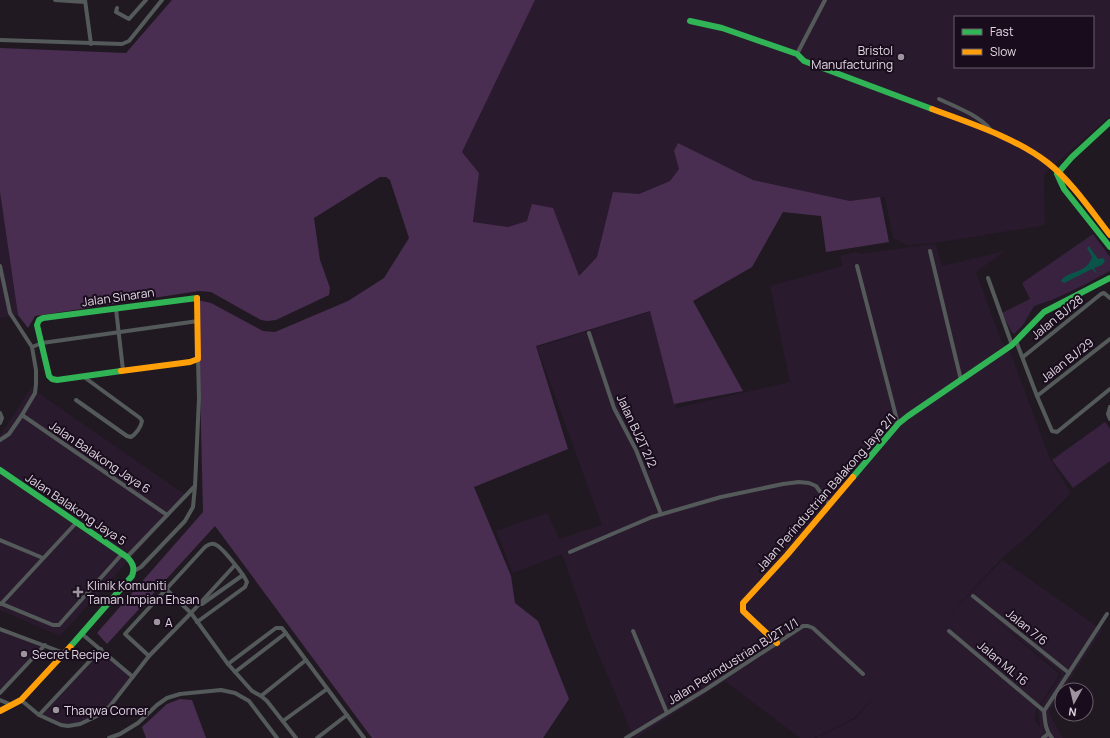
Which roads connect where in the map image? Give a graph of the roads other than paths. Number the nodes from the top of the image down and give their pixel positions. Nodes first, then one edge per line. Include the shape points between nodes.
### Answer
1 (55, 0) edge
2 (146, 0) edge
3 (162, 0) edge
4 (825, 0) edge
5 (85, 1) edge
6 (117, 8) dead end
7 (690, 21) dead end
8 (0, 40) edge
9 (91, 44) junction
10 (797, 54) junction
11 (939, 98) dead end
12 (1110, 122) edge
13 (991, 130) junction
14 (1058, 174) junction
15 (1110, 235) edge
16 (1110, 247) edge
17 (930, 251) dead end
18 (0, 266) edge
19 (857, 266) dead end
20 (988, 278) dead end
21 (1110, 278) edge
22 (1110, 298) edge
23 (116, 309) junction
24 (198, 321) junction
25 (119, 333) junction
26 (589, 334) dead end
27 (1110, 340) edge
28 (42, 343) junction
29 (1014, 343) junction
30 (32, 347) junction
31 (1023, 357) junction
32 (198, 360) junction
33 (123, 370) junction
34 (84, 376) junction
35 (961, 380) junction
36 (1110, 389) edge
37 (1037, 396) junction
38 (76, 400) dead end
39 (1110, 407) edge
40 (0, 413) edge
41 (22, 415) junction
42 (1110, 419) edge
43 (0, 422) edge
44 (898, 424) junction
45 (0, 440) edge
46 (0, 470) edge
47 (195, 486) junction
48 (829, 504) junction
49 (661, 514) junction
50 (167, 515) junction
51 (76, 523) junction
52 (0, 540) edge
53 (570, 552) dead end
54 (124, 556) junction
55 (43, 558) junction
56 (234, 565) junction
57 (134, 571) junction
58 (243, 575) junction
59 (166, 589) junction
60 (973, 596) dead end
61 (0, 604) edge
62 (195, 608) junction
63 (191, 613) junction
64 (1107, 614) dead end
65 (197, 622) junction
66 (0, 629) edge
67 (633, 631) dead end
68 (950, 631) dead end
69 (286, 633) junction
70 (82, 634) junction
71 (778, 643) junction
72 (45, 645) junction
73 (101, 649) junction
74 (64, 653) junction
75 (149, 656) junction
76 (306, 660) junction
77 (228, 664) junction
78 (235, 672) junction
79 (1069, 673) junction
80 (863, 674) dead end
81 (133, 677) junction
82 (327, 689) junction
83 (0, 693) edge
84 (261, 696) junction
85 (0, 700) edge
86 (21, 700) junction
87 (12, 706) junction
88 (0, 711) edge
89 (1044, 711) junction
90 (667, 713) junction
91 (38, 715) junction
92 (347, 716) junction
93 (283, 721) junction
94 (1048, 734) junction
95 (121, 736) edge
96 (109, 738) edge
97 (277, 738) edge
98 (296, 738) edge
99 (317, 738) edge
100 (364, 738) edge
101 (626, 738) edge
102 (1043, 738) edge
103 (1052, 738) edge

1 - 5 street
2 - 6 street via 129,19 116,12
3 - 9 street via 129,41 115,45
4 - 10 street
5 - 9 street
7 - 10 street via 722,28
8 - 9 street
10 - 13 street via 804,61
11 - 13 street via 974,116
12 - 14 street via 1072,157
13 - 14 street via 1032,152
14 - 15 street
14 - 16 street via 1064,189
17 - 35 street
18 - 30 street via 10,313
19 - 44 street
20 - 29 street
21 - 29 street, Jalan Perindustrian Balakong Jaya 2/1 via 1044,312
22 - 31 street, Jalan BJ/28 via 1104,293 1101,294
23 - 24 street, Jalan Sinaran via 197,298
23 - 25 street
23 - 28 street, Jalan Sinaran via 43,318 39,320 38,325
24 - 25 street
24 - 32 street
25 - 28 street
25 - 33 street
26 - 49 street, Jalan BJ2T 2/2 via 614,408 636,450
27 - 37 street, Jalan BJ/29
28 - 30 street
28 - 34 street via 49,376 52,379
29 - 31 street
29 - 35 street, Jalan Perindustrian Balakong Jaya 2/1
30 - 41 street via 36,370 35,393
31 - 37 street
32 - 33 street
32 - 47 street
33 - 34 street
34 - 38 street via 140,418 141,425 134,435 126,436
35 - 44 street, Jalan Perindustrian Balakong Jaya 2/1
36 - 37 street via 1057,432 1050,428
39 - 42 street
40 - 43 street
41 - 45 street via 9,434
41 - 50 street, Jalan Balakong Jaya 6
44 - 48 street, Jalan Perindustrian Balakong Jaya 2/1
46 - 51 street, Jalan Balakong Jaya 5
47 - 50 street
47 - 57 street via 193,506 185,521 141,567
48 - 49 street via 816,486 799,482 736,493
48 - 71 street, Jalan Perindustrian Balakong Jaya 2/1 via 743,603 743,611
49 - 53 street
50 - 54 street
51 - 54 street, Jalan Balakong Jaya 5
51 - 55 street
52 - 55 street
54 - 57 street, Jalan Balakong Jaya 5 via 134,565
54 - 61 street via 58,625
55 - 61 street
56 - 58 street
56 - 59 street via 218,545 209,544
56 - 62 street
57 - 70 street
58 - 62 street
58 - 65 street via 247,582 245,587
59 - 63 street
59 - 75 street via 125,634
60 - 79 street, Jalan 7/6
62 - 63 street
63 - 65 street
63 - 75 street
64 - 79 street
65 - 77 street
66 - 72 street
67 - 90 street
68 - 89 street, Jalan ML 16
69 - 76 street
69 - 77 street via 282,628 276,628
69 - 78 street
70 - 73 street
70 - 74 street
71 - 80 street, Jalan Perindustrian BJ2T 1/1 via 803,626 808,626 826,639
71 - 90 street, Jalan Perindustrian BJ2T 1/1
72 - 74 street
72 - 83 street
73 - 81 street
73 - 91 street
74 - 86 street
75 - 81 street
76 - 82 street
76 - 84 street
77 - 78 street
78 - 84 street via 252,691
79 - 89 street
81 - 91 street via 103,712 80,724 61,725
82 - 92 street
82 - 93 street
84 - 93 street
85 - 87 street
86 - 87 street
86 - 91 street
87 - 88 street
89 - 94 street
90 - 101 street, Jalan Perindustrian BJ2T 1/1
92 - 99 street
92 - 100 street
93 - 98 street
94 - 102 street
94 - 103 street
95 - 96 street
95 - 97 street via 167,698 180,694 222,690 235,693 249,701

